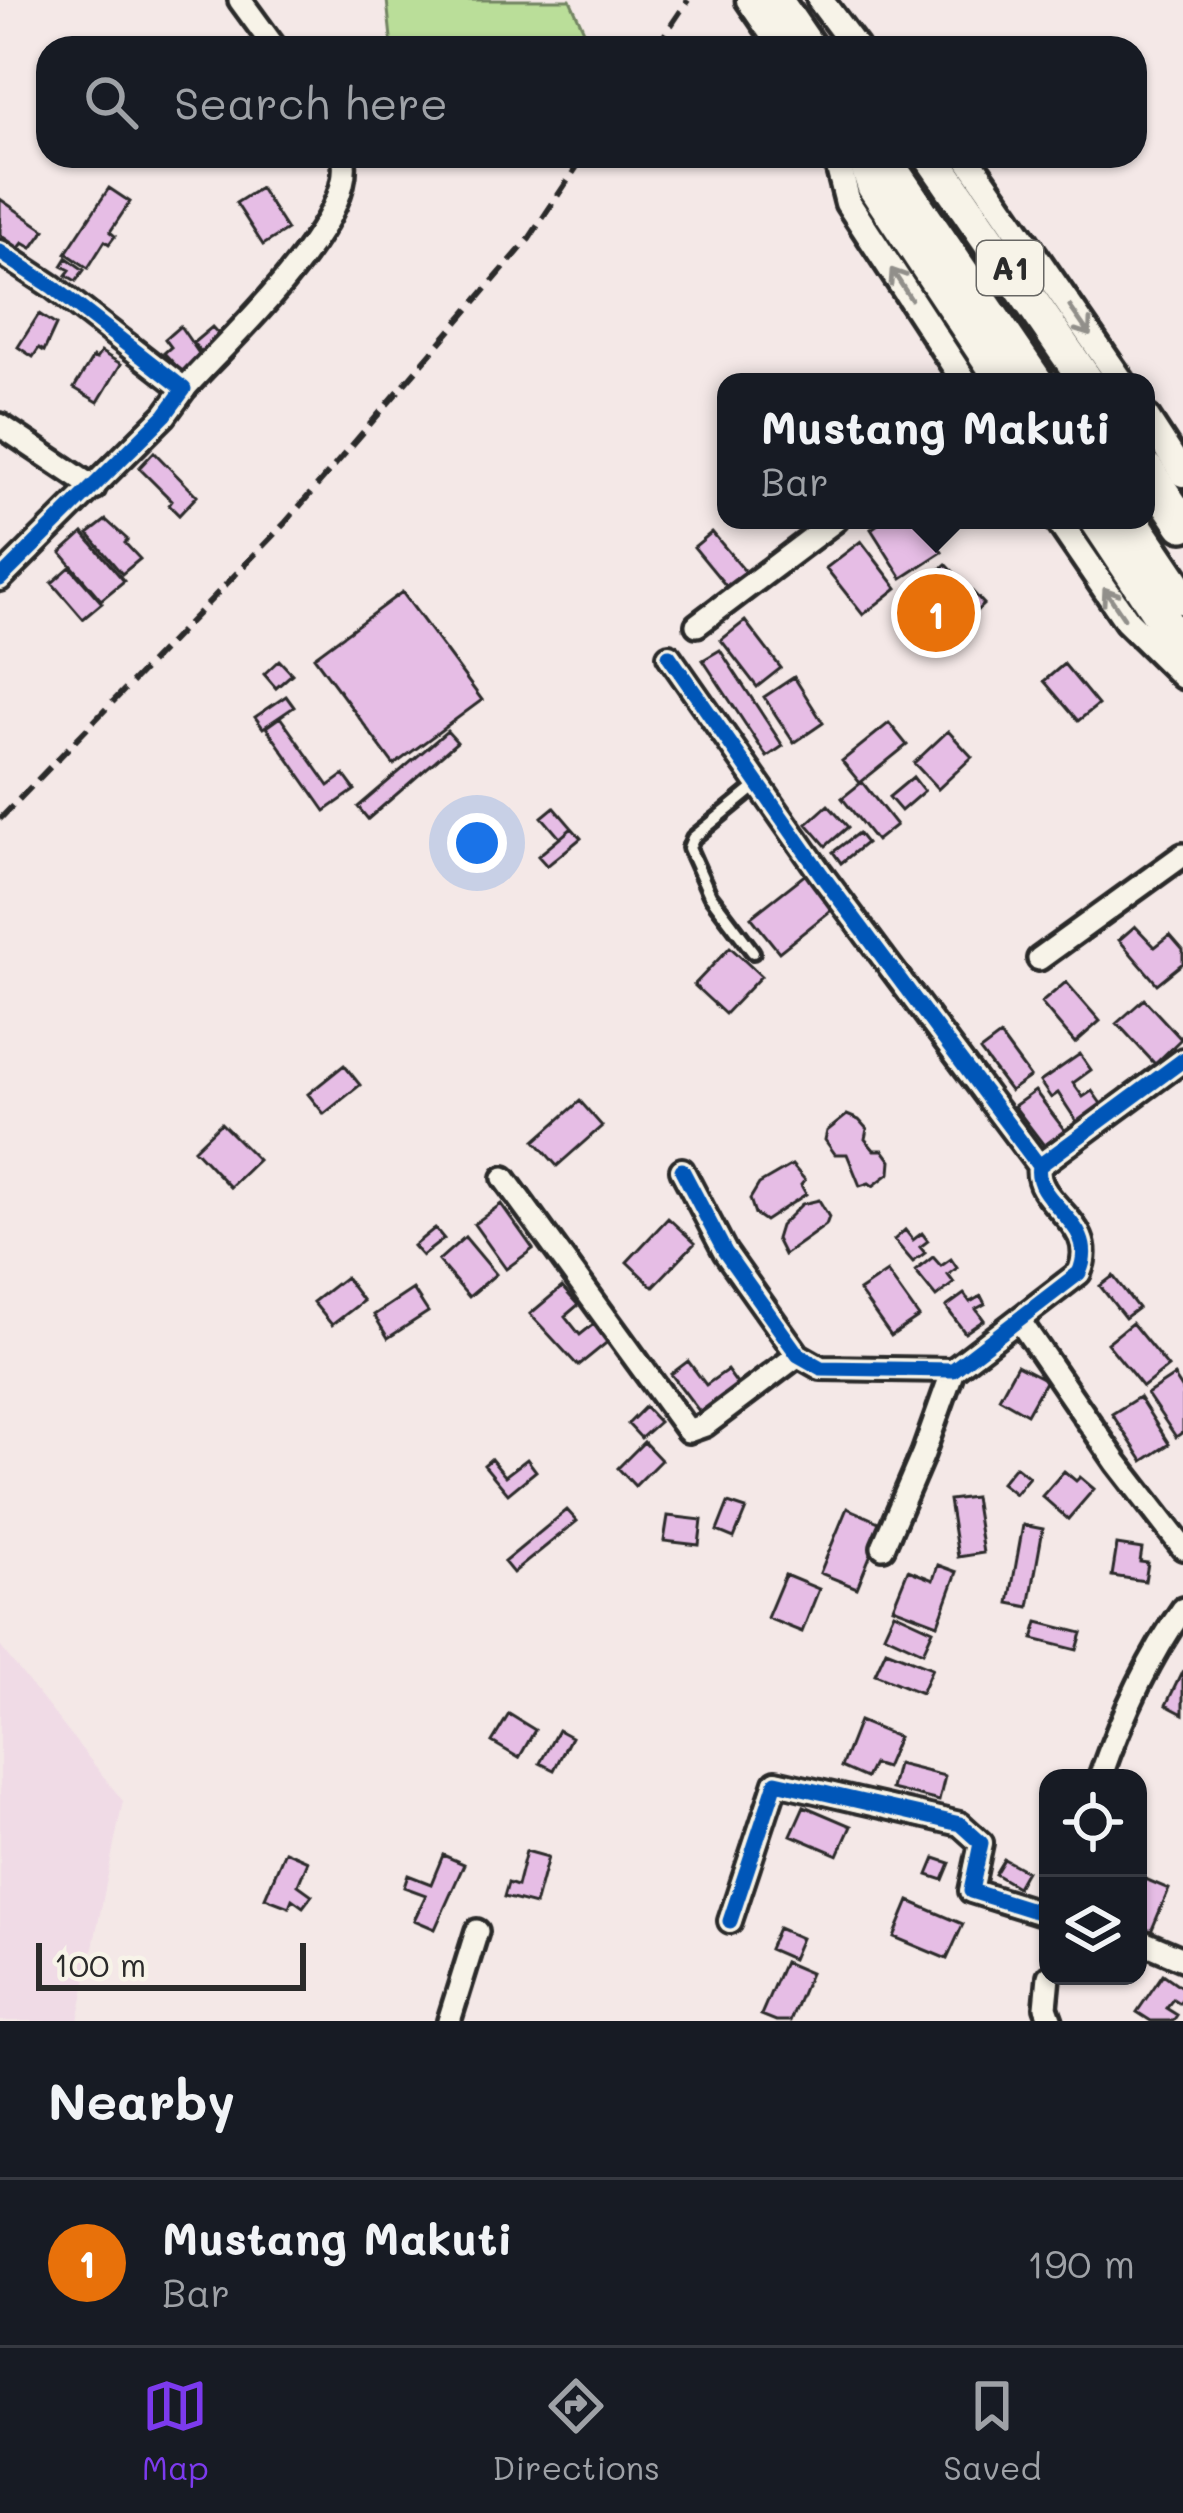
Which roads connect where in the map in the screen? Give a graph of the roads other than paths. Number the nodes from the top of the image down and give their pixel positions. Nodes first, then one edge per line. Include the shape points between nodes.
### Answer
1 (240, 0) edge
2 (748, 0) edge
3 (775, 0) edge
4 (792, 0) edge
5 (820, 0) edge
6 (266, 36) edge
7 (774, 36) edge
8 (800, 36) edge
9 (817, 36) edge
10 (847, 36) edge
11 (344, 168) edge
12 (839, 168) edge
13 (868, 168) edge
14 (890, 168) edge
15 (906, 168) edge
16 (940, 168) edge
17 (974, 168) edge
18 (0, 252) edge
19 (959, 373) edge
20 (998, 373) edge
21 (1030, 373) edge
22 (1046, 373) edge
23 (1081, 373) edge
24 (1116, 373) edge
25 (184, 388) junction
26 (0, 425) edge
27 (1155, 431) edge
28 (1183, 474) edge
29 (1155, 482) edge
30 (94, 488) junction
31 (1183, 524) edge
32 (824, 529) edge
33 (1064, 529) edge
34 (1103, 529) edge
35 (1136, 529) edge
36 (1154, 529) edge
37 (1183, 571) edge
38 (0, 579) edge
39 (1183, 597) edge
40 (697, 625) dead end
41 (1183, 650) edge
42 (669, 656) dead end
43 (1183, 676) edge
44 (759, 784) junction
45 (1183, 855) edge
46 (753, 952) dead end
47 (1039, 958) dead end
48 (1183, 1060) edge
49 (1039, 1166) junction
50 (682, 1171) dead end
51 (505, 1178) dead end
52 (1019, 1320) junction
53 (798, 1355) junction
54 (952, 1370) junction
55 (883, 1547) dead end
56 (1183, 1548) edge
57 (1183, 1609) edge
58 (1103, 1769) edge
59 (1039, 1912) edge
60 (730, 1921) dead end
61 (477, 1930) dead end
62 (1147, 1944) edge
63 (1183, 1959) edge
64 (1048, 1985) edge
65 (1046, 2016) edge
66 (449, 2021) edge

1 - 6 street
2 - 7 street
3 - 8 highway
4 - 9 highway
5 - 10 street
11 - 25 street via 337,205 317,241
19 -> 12 street via 848,202
13 - 20 highway, A1
14 - 21 highway, A1
15 - 22 highway, A1
16 - 23 highway, A1
17 -> 24 street
18 - 25 street
25 - 30 street
26 - 30 street
27 - 28 street
29 - 31 highway
30 - 38 street
32 - 40 street
43 -> 33 street via 1127,621
34 - 41 highway
35 - 39 highway
36 - 37 highway
42 - 44 street
44 - 46 lane via 688,848 710,895
44 - 49 street
45 - 47 street
48 - 49 street
49 - 52 street via 1041,1183 1082,1238 1084,1262
50 - 53 street via 725,1252
51 - 53 street via 688,1431
52 - 54 street
52 - 56 street
53 - 54 street via 821,1368
54 - 55 street
57 - 58 street via 1123,1713
59 - 60 street via 971,1891 981,1843 960,1824 776,1782
61 - 66 street
62 - 63 street
64 - 65 street

